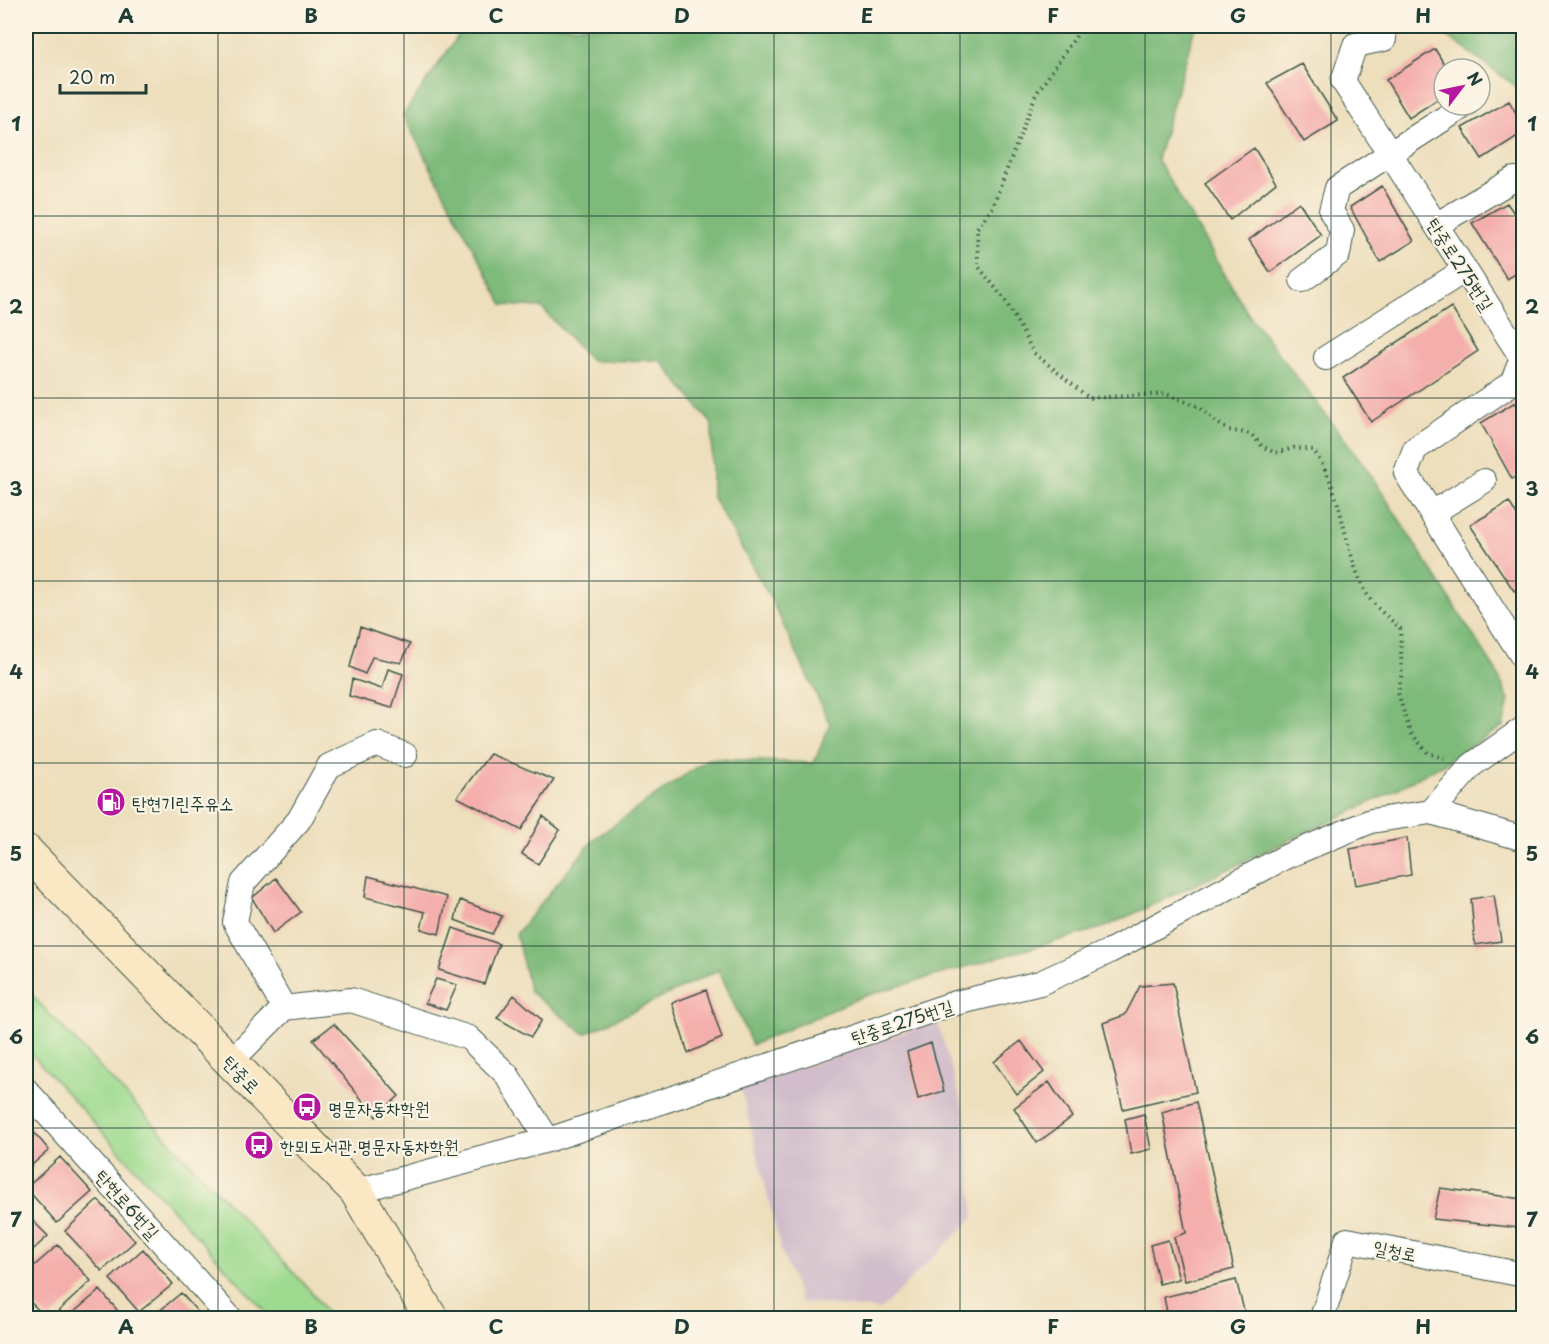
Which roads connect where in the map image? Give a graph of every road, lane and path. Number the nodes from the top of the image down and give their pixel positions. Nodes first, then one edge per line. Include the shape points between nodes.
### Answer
1 (1083, 26) edge
2 (1384, 39) dead end
3 (1447, 117) edge
4 (1390, 154) junction
5 (1524, 179) edge
6 (1436, 225) junction
7 (1465, 270) junction
8 (1302, 280) dead end
9 (1326, 358) dead end
10 (1484, 481) dead end
11 (1432, 513) junction
12 (1524, 658) edge
13 (1524, 728) edge
14 (405, 755) dead end
15 (1472, 765) junction
16 (1431, 812) junction
17 (1524, 839) edge
18 (26, 851) edge
19 (284, 1008) junction
20 (230, 1062) junction
21 (26, 1090) edge
22 (548, 1140) junction
23 (356, 1191) junction
24 (1524, 1275) edge
25 (230, 1318) edge
26 (431, 1318) edge
27 (1322, 1318) edge

1 - 15 path via 1036,94 992,208 977,228 978,266 1005,300 1034,353 1089,398 1166,394 1200,407 1228,430 1251,434 1275,453 1294,448 1313,450 1328,470 1354,565 1368,596 1400,628 1402,673 1398,693 1410,732 1428,753
2 - 4 street, 탄중로275번길 via 1354,45 1343,81
3 - 4 street
4 - 6 street, 탄중로275번길
4 - 8 street via 1337,188 1331,211 1342,230 1338,254
5 - 6 street via 1514,179
6 - 7 street, 탄중로275번길
7 - 9 street
7 - 11 street, 탄중로275번길 via 1522,358 1512,383 1415,449 1406,473
10 - 11 street
11 - 12 street, 탄중로275번길
13 - 15 street
14 - 19 street via 377,744 329,766 299,820 243,884 235,922
15 - 16 street
16 - 17 street, 탄중로275번길
16 - 22 street, 탄중로275번길 via 1371,821 1285,857 1108,952 1040,982 952,1004
18 - 20 main road, 탄중로
19 - 20 street
19 - 22 street via 351,1000 469,1038 507,1075
20 - 23 main road, 탄중로
21 - 25 street, 탄현로6번길
22 - 23 street, 탄중로275번길
23 - 26 main road, 탄중로
24 - 27 street, 일청로 via 1347,1240

